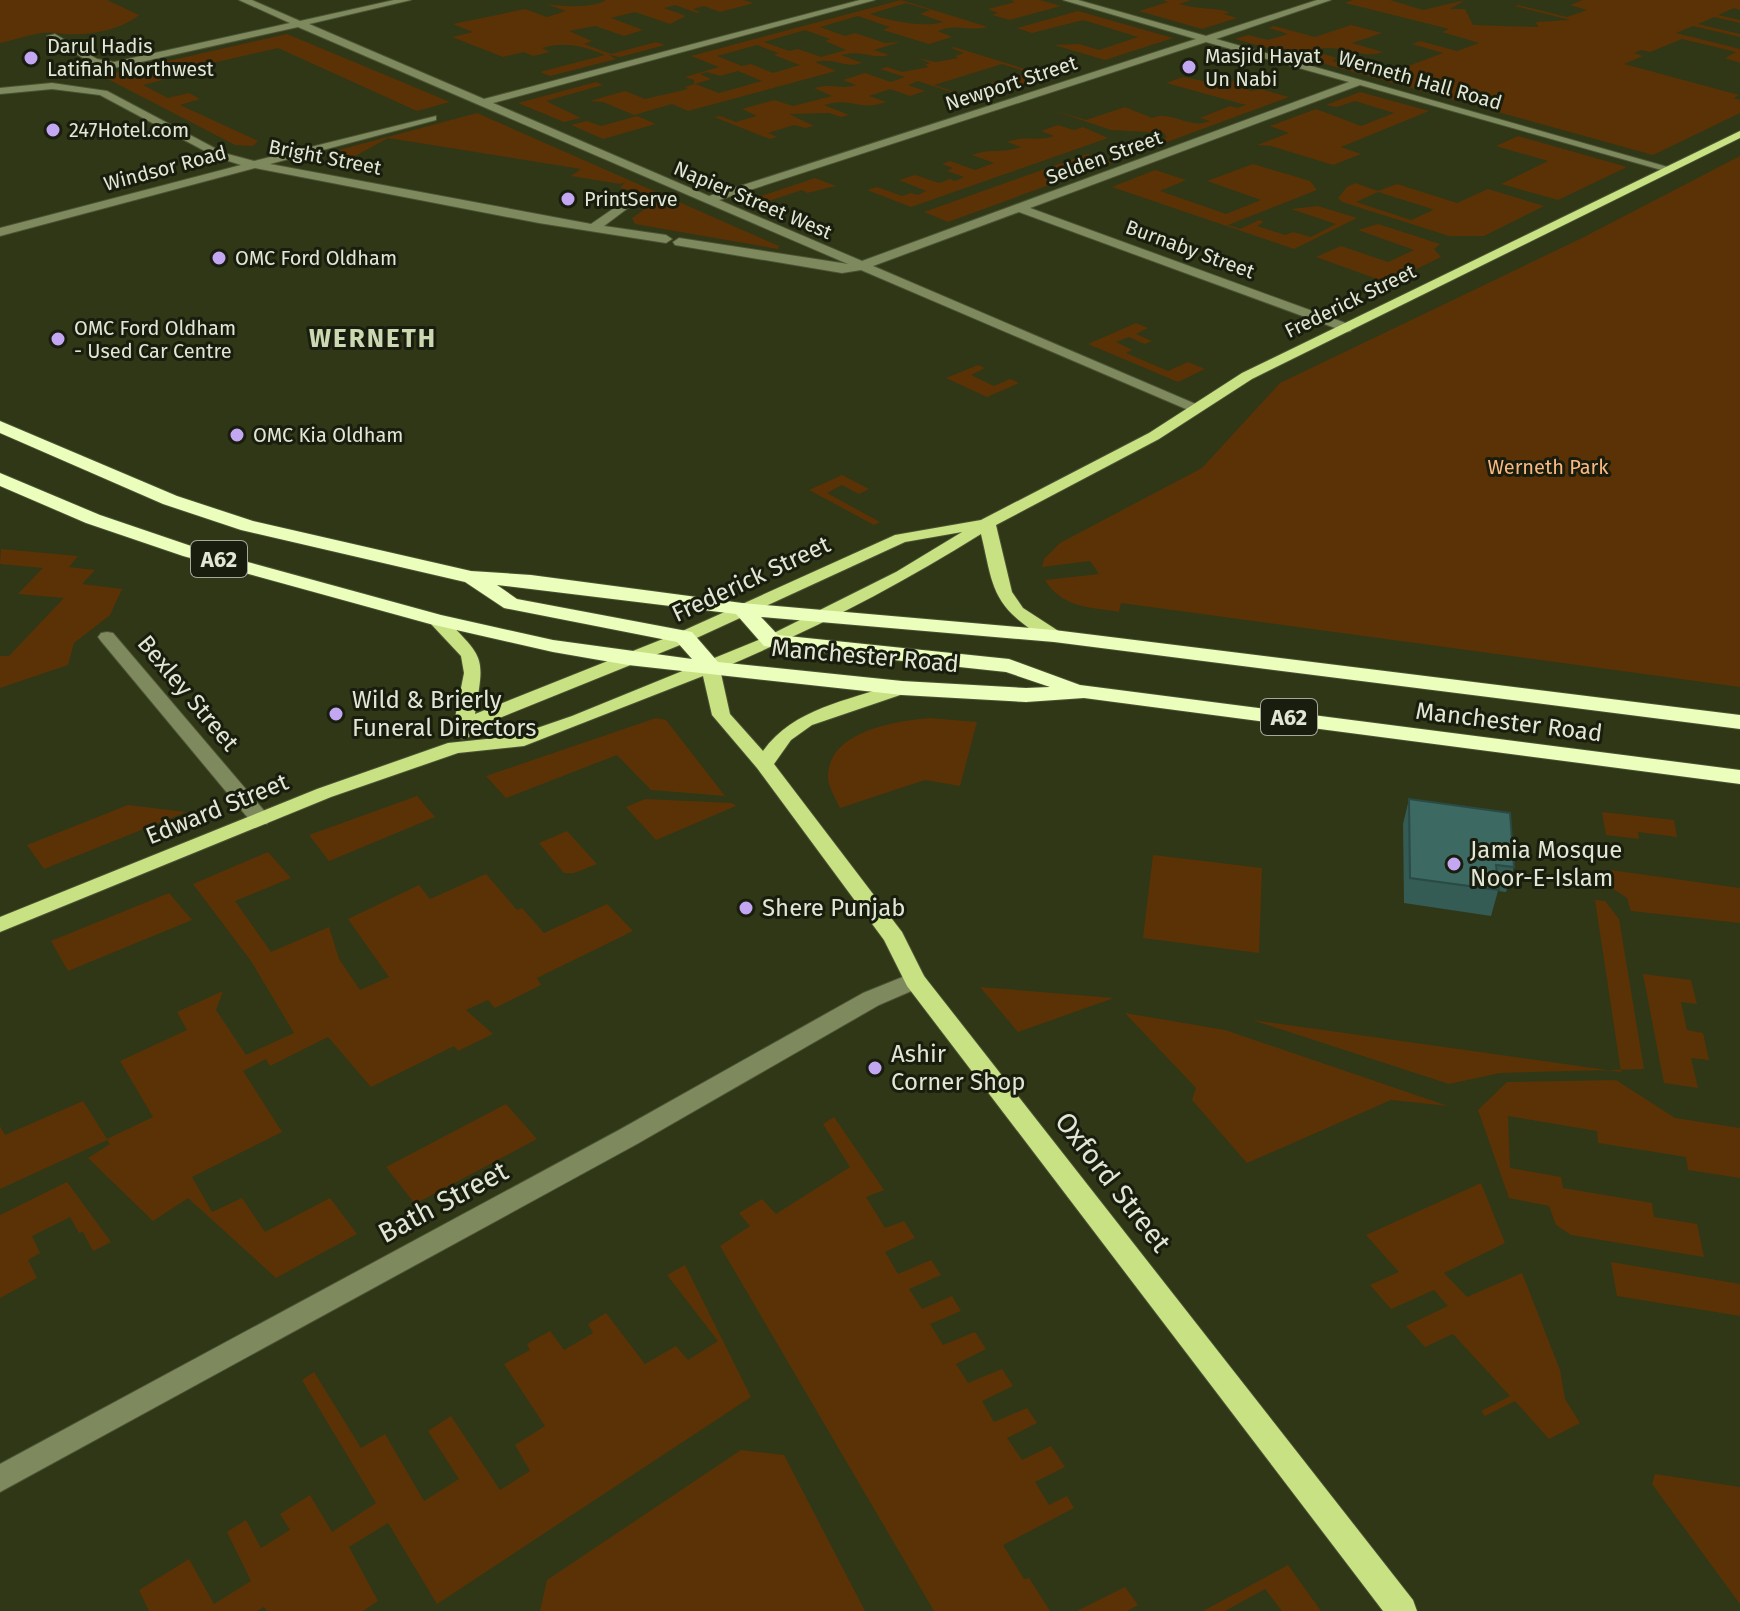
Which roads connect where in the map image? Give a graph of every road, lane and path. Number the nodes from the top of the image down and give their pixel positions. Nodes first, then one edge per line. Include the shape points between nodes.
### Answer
1 (244, 0) edge
2 (406, 0) edge
3 (870, 0) edge
4 (1068, 0) edge
5 (1326, 0) edge
6 (299, 24) junction
7 (52, 36) dead end
8 (1203, 39) junction
9 (1359, 82) junction
10 (0, 91) edge
11 (483, 103) junction
12 (432, 118) dead end
13 (1740, 134) edge
14 (250, 164) junction
15 (1669, 169) junction
16 (636, 197) dead end
17 (707, 200) junction
18 (1019, 208) junction
19 (593, 228) junction
20 (0, 232) edge
21 (861, 266) junction
22 (1346, 328) junction
23 (1193, 408) junction
24 (0, 426) edge
25 (2, 481) edge
26 (987, 523) junction
27 (471, 577) junction
28 (742, 609) junction
29 (821, 614) junction
30 (437, 620) junction
31 (1054, 636) junction
32 (107, 637) dead end
33 (684, 637) junction
34 (772, 641) junction
35 (628, 659) junction
36 (710, 666) junction
37 (902, 688) junction
38 (1084, 691) junction
39 (1740, 722) edge
40 (465, 725) junction
41 (455, 747) junction
42 (764, 764) junction
43 (1740, 777) edge
44 (260, 819) junction
45 (0, 925) edge
46 (915, 980) junction
47 (0, 1479) edge
48 (1402, 1611) edge

1 - 6 street, Napier Street West
2 - 6 street
3 - 11 street
4 - 8 street, Werneth Hall Road
5 - 8 street, Newport Street
6 - 7 street via 124,63 102,64
6 - 11 street, Napier Street West
8 - 9 street, Werneth Hall Road
8 - 17 street, Newport Street
9 - 15 street, Werneth Hall Road
9 - 18 street, Selden Street
10 - 14 street, Bright Street via 64,86 103,93 220,155
11 - 17 street, Napier Street West
12 - 14 street, Windsor Road
13 - 15 main road, Frederick Street
14 - 19 street, Bright Street
14 - 20 street, Windsor Road
15 - 22 main road, Frederick Street
16 - 19 street
17 - 21 street, Napier Street West
18 - 21 street, Selden Street
18 - 22 street, Burnaby Street
19 - 21 street, Bright Street via 842,269
21 - 23 street, Napier Street West
22 - 23 main road, Frederick Street
23 - 26 main road, Frederick Street via 1154,436
24 - 27 highway, Manchester Road / A62 via 170,500 248,526
25 - 30 highway, Manchester Road / A62 via 190,552
26 - 28 main road, Frederick Street via 901,538
26 - 29 main road, Frederick Street via 902,576
26 - 31 main road via 1003,592 1017,612
27 - 28 highway, Manchester Road / A62
27 - 33 highway, A62 via 511,604
28 - 29 highway, Manchester Road / A62
28 - 33 main road, Frederick Street
28 - 34 highway
29 - 31 highway, Manchester Road / A62
29 - 34 main road, Edward Street
30 - 35 highway, Manchester Road / A62
30 - 40 main road via 470,655 473,673
31 - 39 highway, Manchester Road / A62
32 - 44 street, Bexley Street
33 - 35 main road, Frederick Street
33 - 36 highway
34 - 36 main road, Edward Street
34 - 38 highway, A62 via 1009,666
35 - 36 highway, Manchester Road / A62
35 - 40 main road
36 - 37 highway, Manchester Road / A62
36 - 41 main road, Edward Street via 517,742
36 - 42 main road, Oxford Street via 721,715
37 - 38 highway, Manchester Road / A62 via 1026,695
37 - 42 main road via 805,721 784,736
38 - 43 highway, Manchester Road / A62
40 - 41 main road
41 - 44 main road, Edward Street
42 - 46 main road, Oxford Street via 894,937
44 - 45 main road, Edward Street
46 - 47 street, Bath Street via 871,999
46 - 48 main road, Oxford Street

